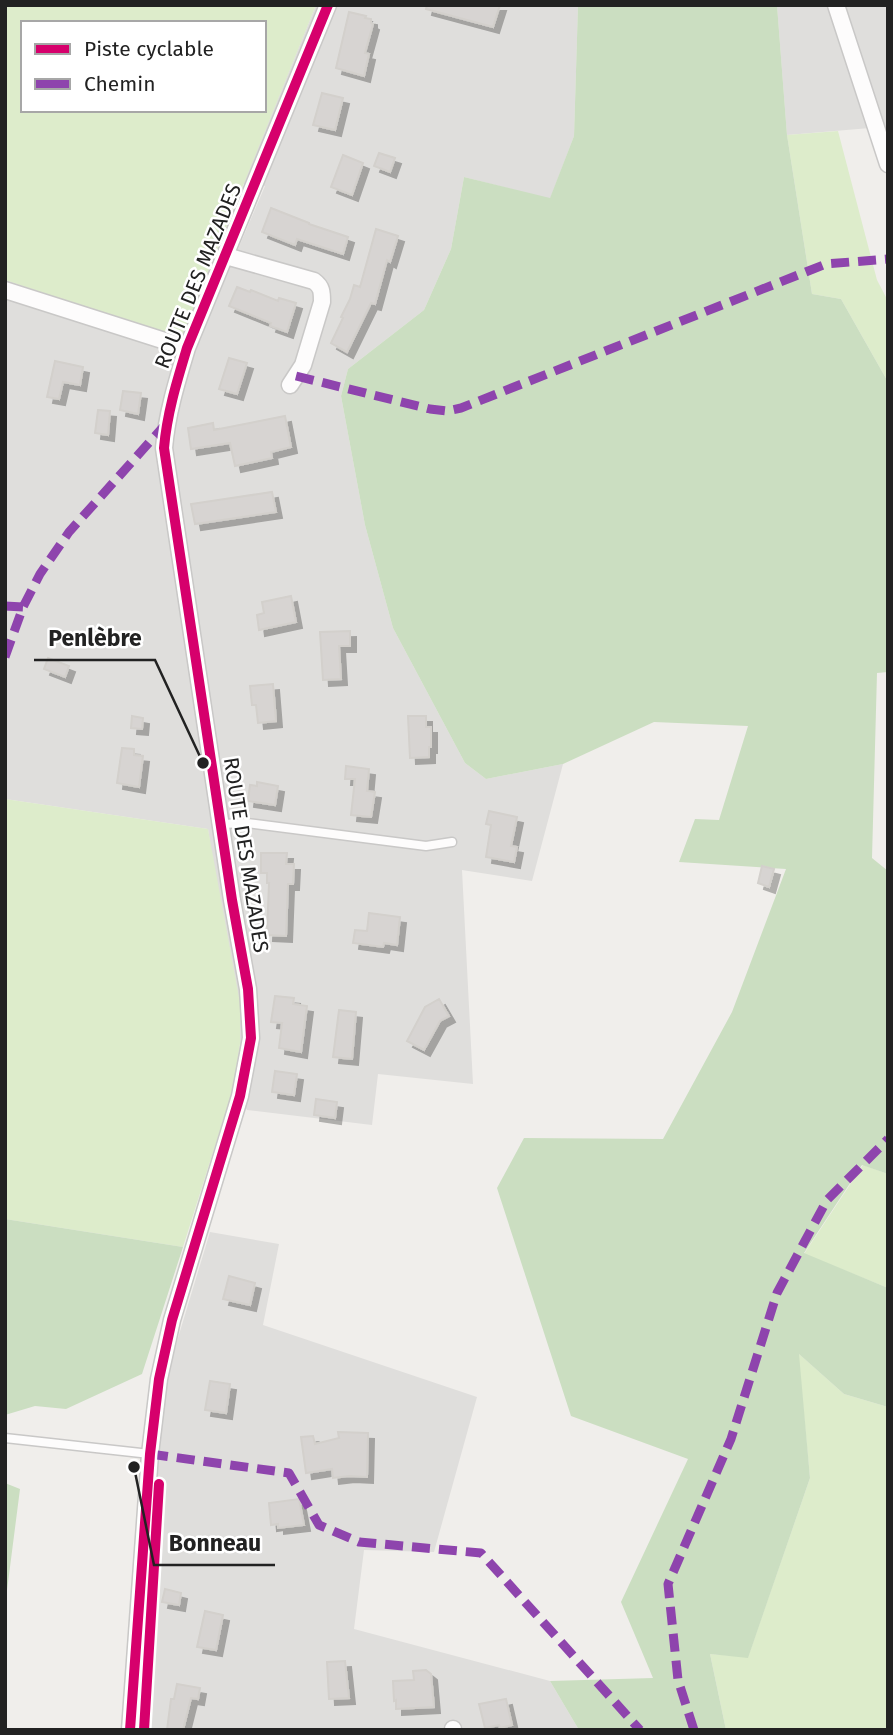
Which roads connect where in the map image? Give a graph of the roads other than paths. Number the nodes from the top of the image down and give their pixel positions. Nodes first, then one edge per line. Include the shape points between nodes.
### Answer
1 (328, 5) edge
2 (836, 5) edge
3 (888, 164) edge
4 (226, 256) junction
5 (5, 290) edge
6 (187, 348) junction
7 (290, 385) dead end
8 (221, 824) junction
9 (452, 842) dead end
10 (5, 1438) edge
11 (150, 1454) junction
12 (130, 1730) edge

1 - 4 street, ROUTE DES MAZADES
2 - 3 street
4 - 6 street, ROUTE DES MAZADES
4 - 7 street via 314,281 323,293 303,365
5 - 6 street
6 - 8 street, ROUTE DES MAZADES via 164,448
8 - 9 lane via 247,823 426,846
8 - 11 street, ROUTE DES MAZADES via 248,989 251,1038 240,1096 172,1320
10 - 11 lane
11 - 12 street, ROUTE DES MAZADES via 142,1653

